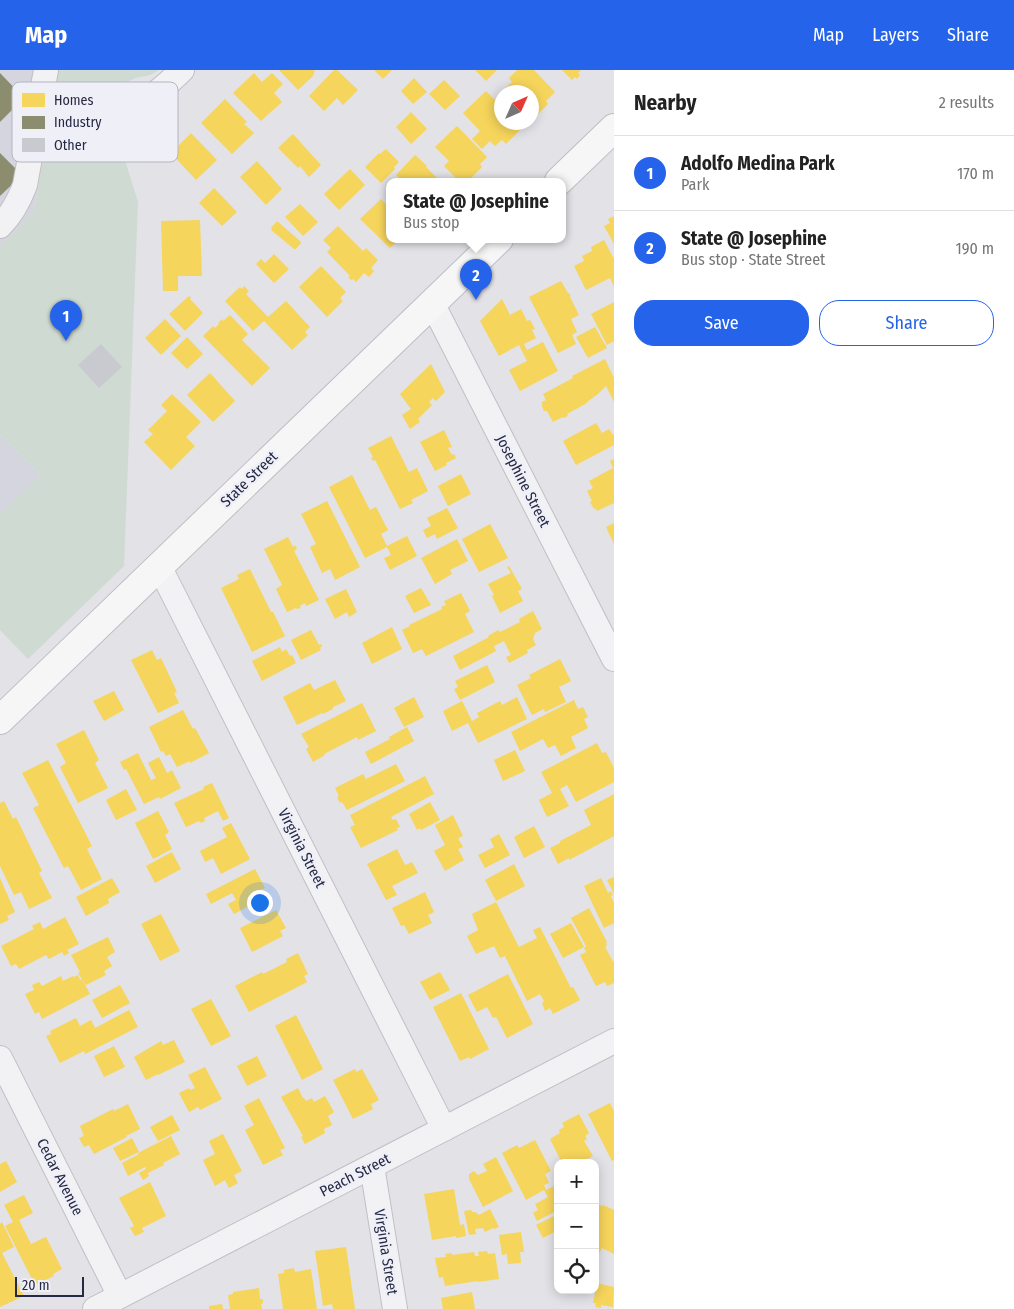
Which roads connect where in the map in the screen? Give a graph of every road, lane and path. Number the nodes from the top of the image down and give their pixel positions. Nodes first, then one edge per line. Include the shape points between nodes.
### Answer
1 (182, 70) edge
2 (169, 82) edge
3 (614, 128) edge
4 (29, 162) edge
5 (562, 178) edge
6 (0, 226) edge
7 (495, 243) edge
8 (432, 302) junction
9 (159, 566) junction
10 (614, 659) edge
11 (0, 720) edge
12 (614, 1041) edge
13 (0, 1058) edge
14 (444, 1129) junction
15 (372, 1166) junction
16 (120, 1296) junction
17 (95, 1309) edge
18 (395, 1309) edge

1 - 2 street
3 - 5 main road
4 - 6 street via 20,198
7 - 8 main road, State Street
8 - 9 main road, State Street
8 - 10 street, Josephine Street
9 - 11 main road, State Street
9 - 14 street, Virginia Street
12 - 14 street, Peach Street
13 - 16 street, Cedar Avenue
14 - 15 street, Peach Street
15 - 16 street, Peach Street
15 - 18 street, Virginia Street
16 - 17 street, Peach Street

